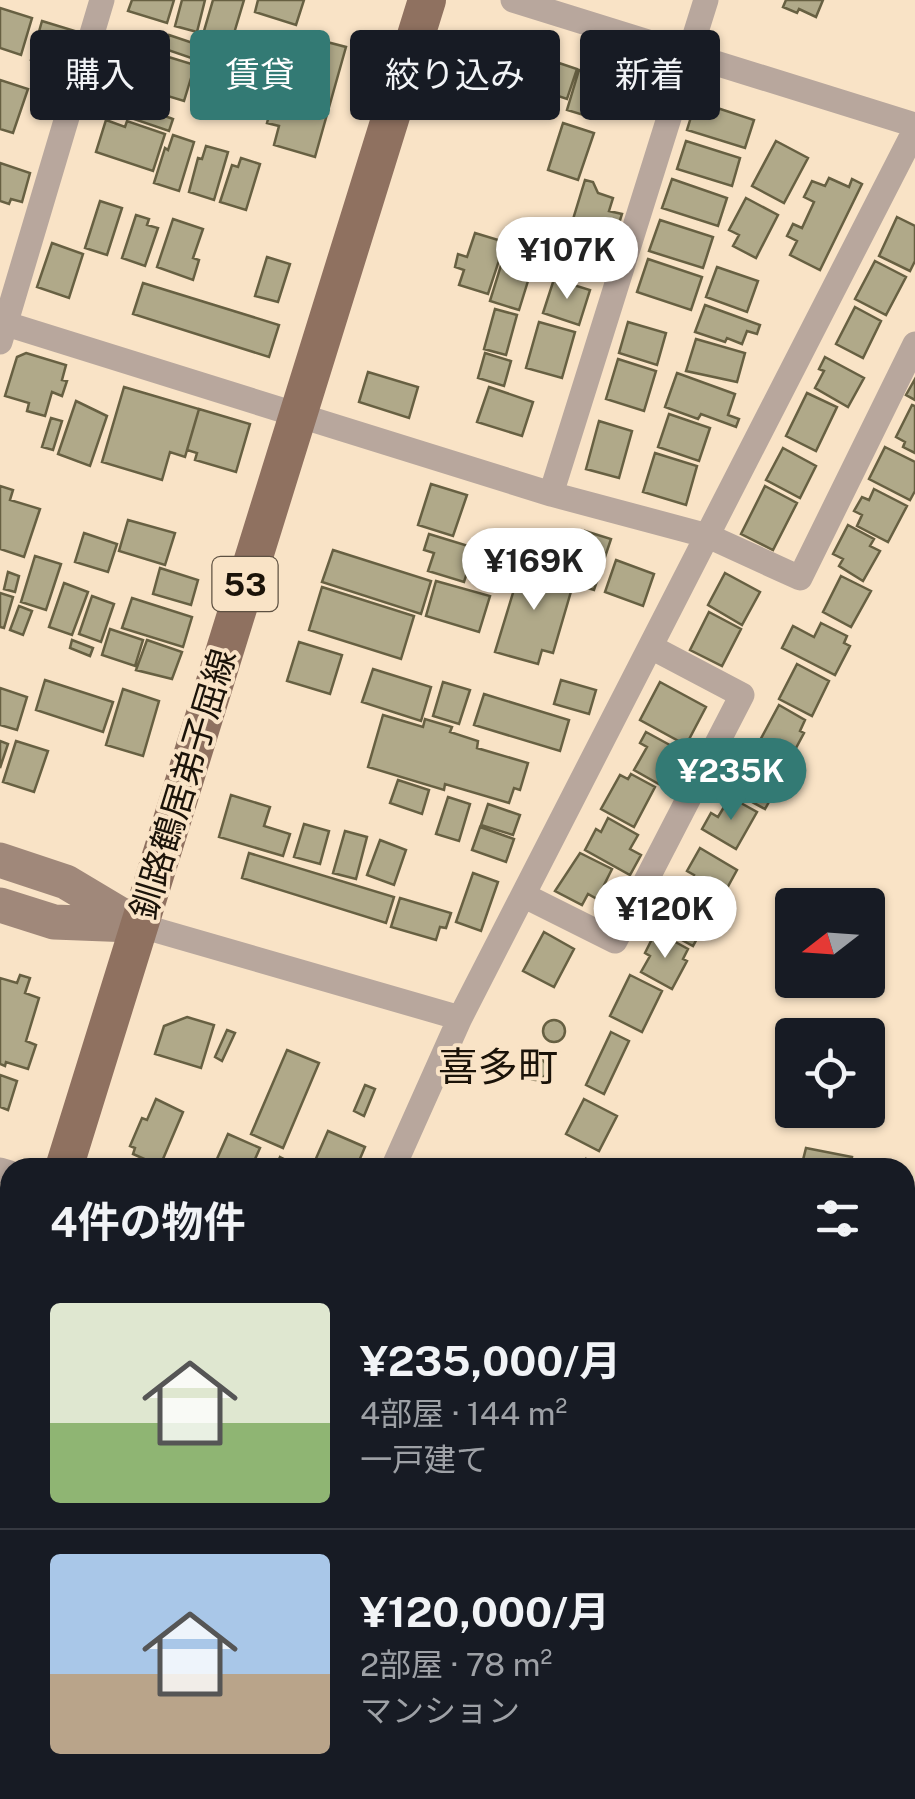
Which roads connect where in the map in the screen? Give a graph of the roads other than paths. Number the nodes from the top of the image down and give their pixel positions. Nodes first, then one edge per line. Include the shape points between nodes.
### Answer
1 (102, 0) edge
2 (427, 0) edge
3 (513, 0) edge
4 (706, 0) edge
5 (615, 30) edge
6 (697, 30) edge
7 (720, 62) edge
8 (669, 120) edge
9 (915, 127) edge
10 (905, 173) edge
11 (2, 329) edge
12 (915, 344) edge
13 (298, 414) junction
14 (552, 494) junction
15 (708, 536) junction
16 (651, 647) junction
17 (0, 860) edge
18 (523, 895) junction
19 (0, 905) edge
20 (138, 925) junction
21 (460, 1018) junction
22 (67, 1158) edge
23 (397, 1158) edge

1 - 11 street
2 - 13 main road, 釧路鶴居弟子屈線 / 53
3 - 5 street
4 - 6 street
7 - 9 street
8 - 14 street
9 - 10 street
10 - 15 street
11 - 13 street
12 - 15 street via 800,578
13 - 14 street
13 - 20 main road, 釧路鶴居弟子屈線 / 53
14 - 15 street
15 - 16 street
16 - 18 street
16 - 18 street via 742,696 616,941
17 - 20 street via 66,882
18 - 21 street
19 - 20 street via 54,922
20 - 21 street
20 - 22 main road, 釧路鶴居弟子屈線 / 53
21 - 23 street

